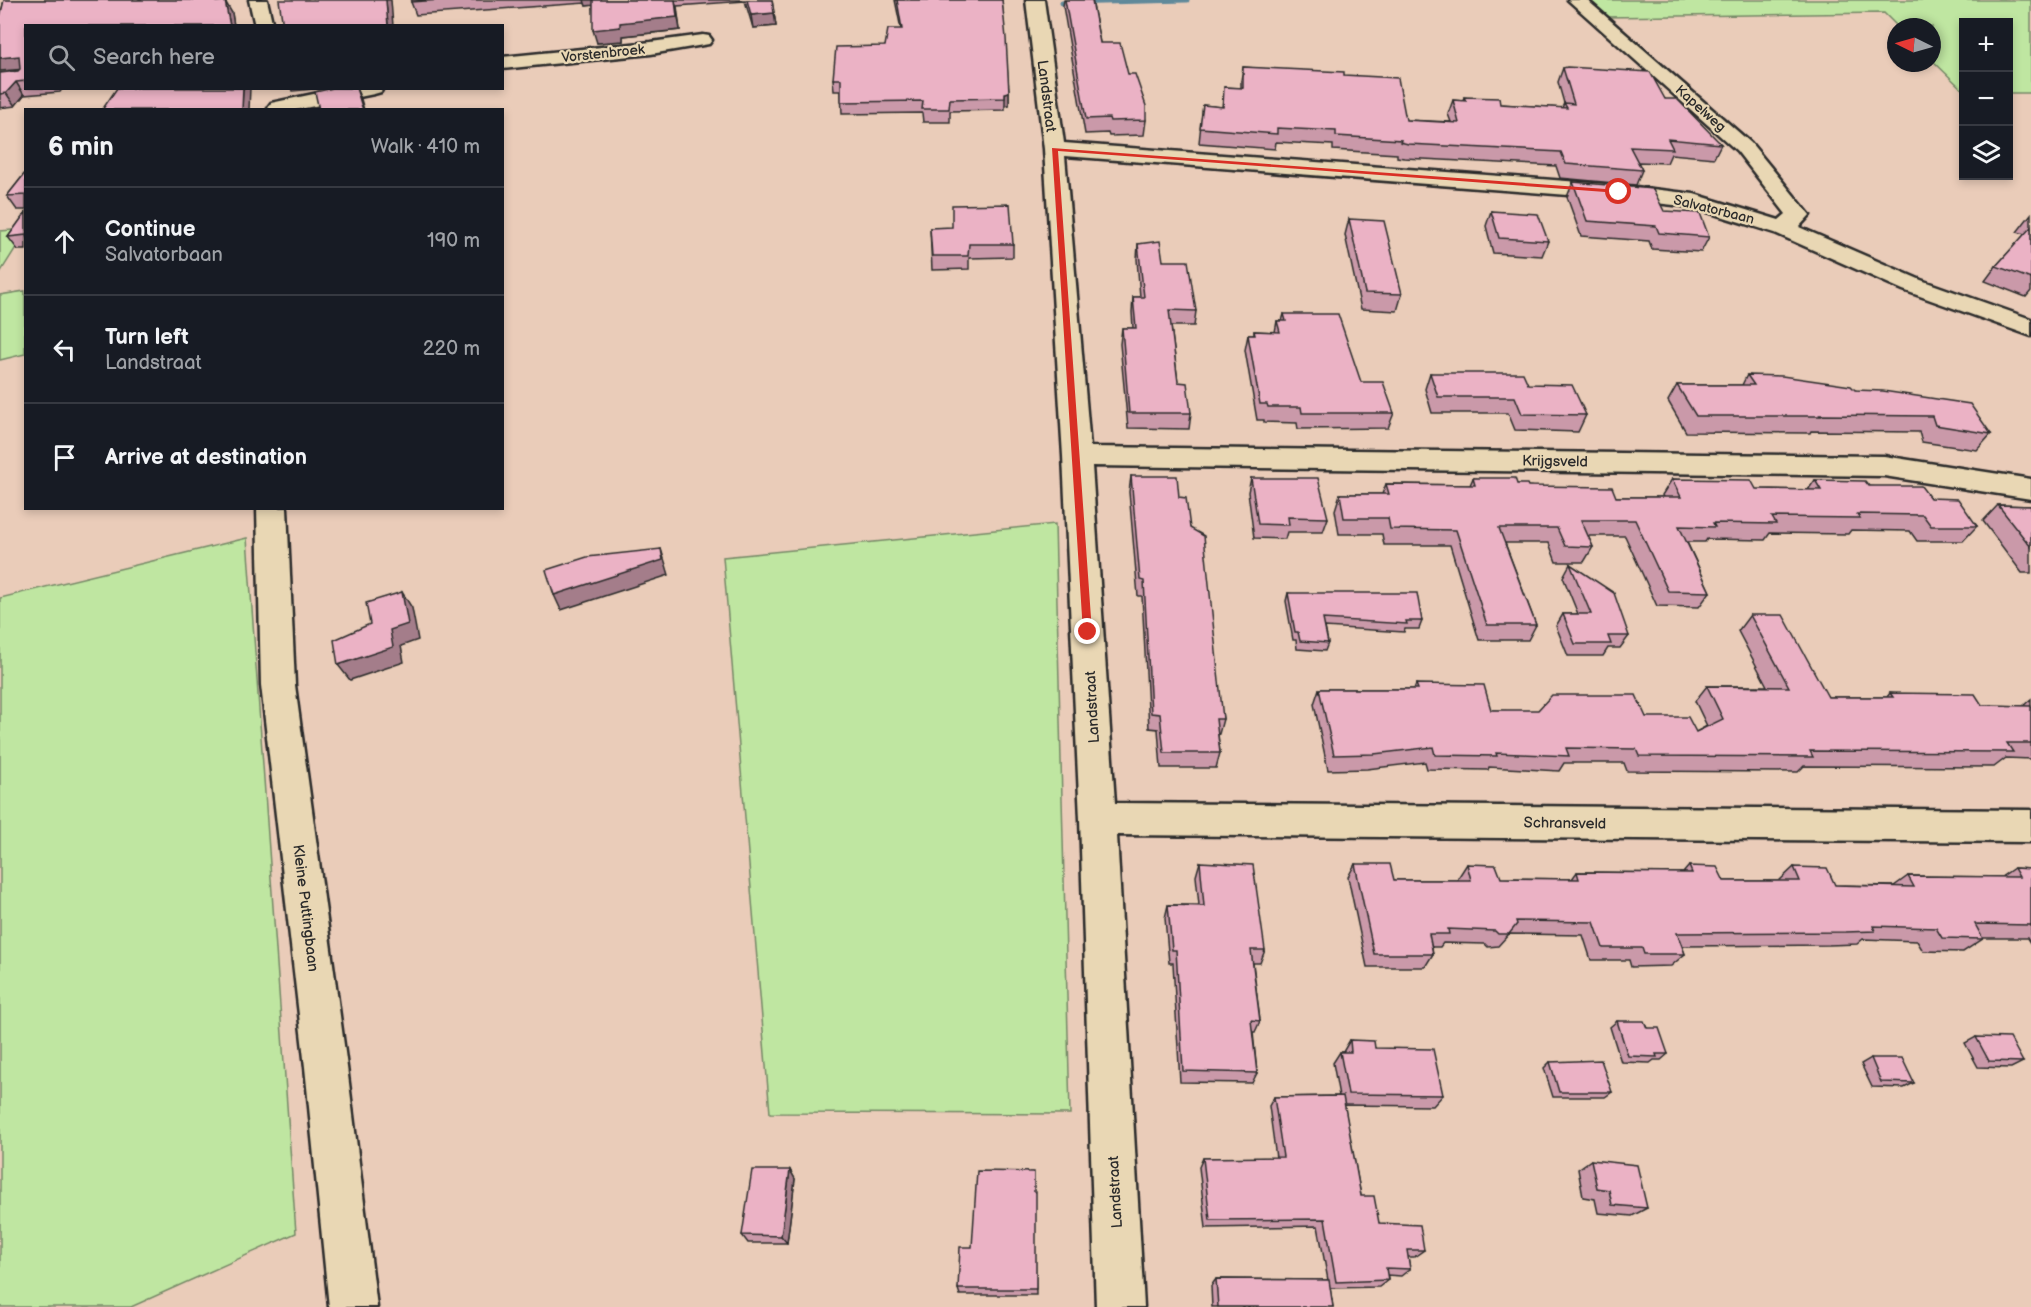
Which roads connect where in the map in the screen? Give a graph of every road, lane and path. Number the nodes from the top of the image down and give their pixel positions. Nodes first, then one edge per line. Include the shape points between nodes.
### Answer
1 (277, 0) edge
2 (1035, 0) edge
3 (1577, 0) edge
4 (258, 2) edge
5 (264, 24) edge
6 (703, 40) dead end
7 (504, 63) edge
8 (360, 90) edge
9 (277, 102) edge
10 (1054, 149) junction
11 (1784, 228) junction
12 (2031, 328) edge
13 (1077, 456) junction
14 (2031, 489) edge
15 (272, 510) edge
16 (1098, 819) junction
17 (2031, 826) edge
18 (353, 1307) edge
19 (1120, 1307) edge

1 - 4 street
2 - 10 street, Landstraat
3 - 11 street, Kapelweg via 1744,147 1798,215
4 - 5 street
6 - 7 street, Vorstenbroek
8 - 9 street
10 - 11 street, Salvatorbaan via 1619,192 1694,201
10 - 13 street, Landstraat
11 - 12 street, Salvatorbaan via 1912,285
13 - 14 street, Krijgsveld via 1862,465
13 - 16 street, Landstraat
15 - 18 street, Kleine Puttingbaan via 278,685
16 - 17 street, Schransveld
16 - 19 street, Landstraat

